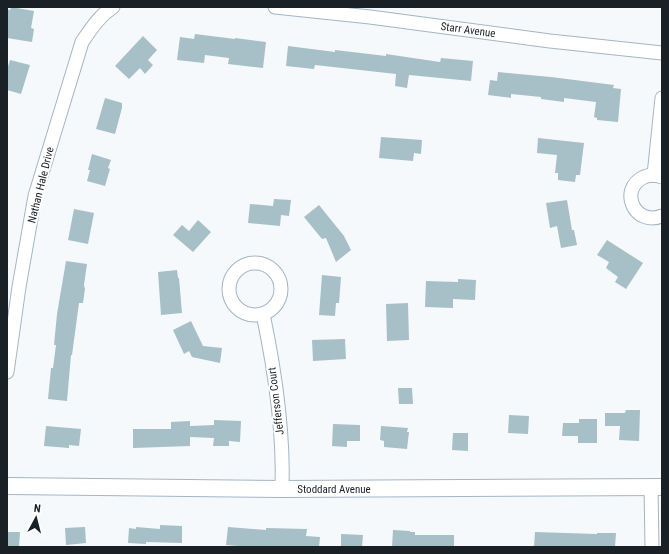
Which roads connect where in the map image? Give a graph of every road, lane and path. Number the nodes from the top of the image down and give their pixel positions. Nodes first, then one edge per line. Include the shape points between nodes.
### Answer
1 (275, 7) edge
2 (110, 9) edge
3 (370, 12) edge
4 (662, 52) edge
5 (662, 98) edge
6 (658, 176) edge
7 (662, 216) edge
8 (262, 314) dead end
9 (7, 372) edge
10 (7, 486) edge
11 (656, 487) edge
12 (282, 489) junction
13 (652, 547) edge

1 - 3 street, Starr Avenue
2 - 9 street, Nathan Hale Drive via 93,25 82,42 36,196
3 - 4 street, Starr Avenue via 550,41
5 - 6 street
6 - 7 street via 647,175 640,179 634,184 631,198 632,206 643,216
8 - 12 street, Jefferson Court via 280,424
10 - 12 street, Stoddard Avenue
11 - 12 street, Stoddard Avenue
11 - 13 street

